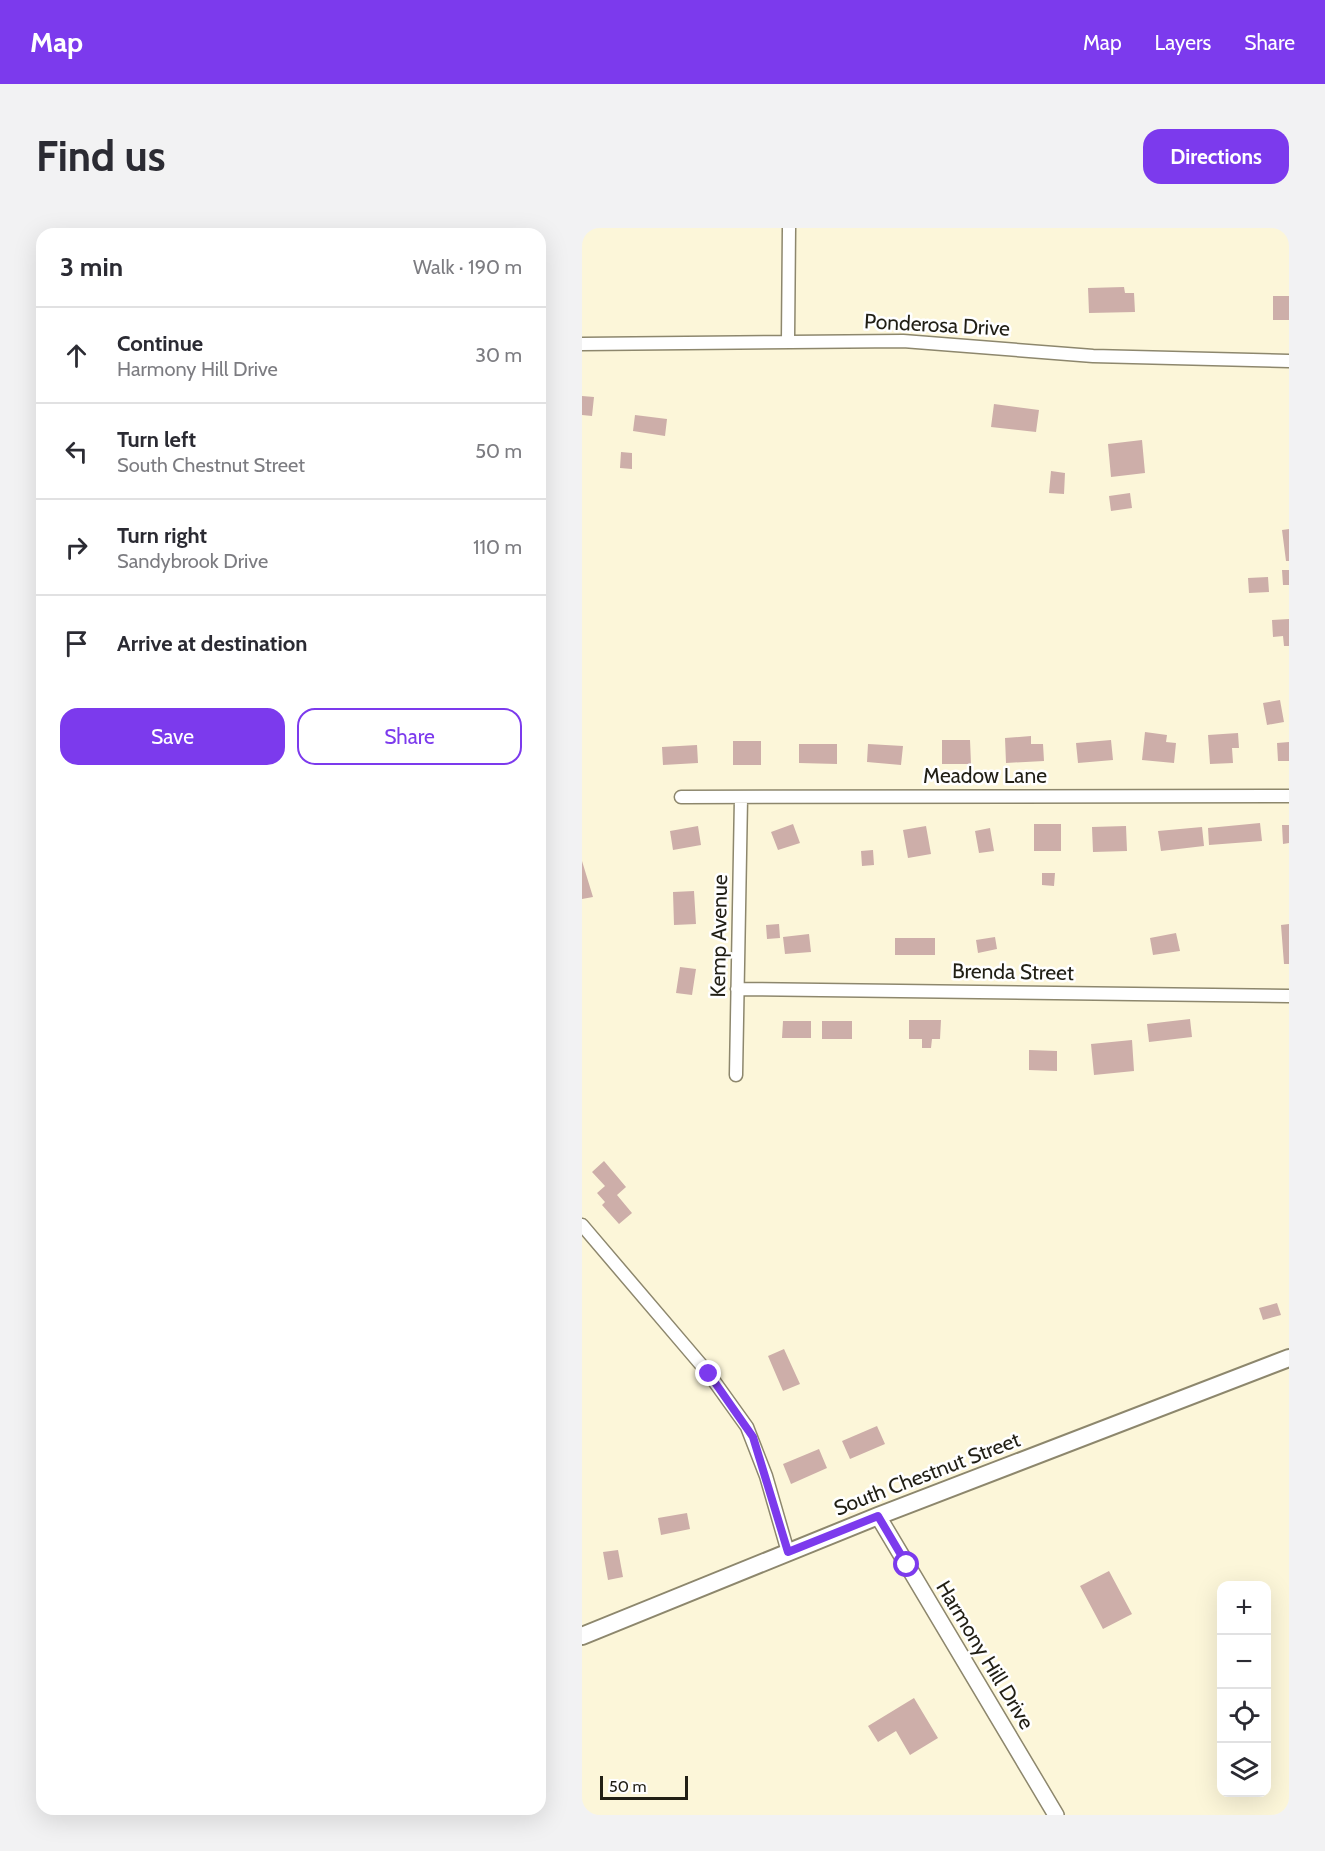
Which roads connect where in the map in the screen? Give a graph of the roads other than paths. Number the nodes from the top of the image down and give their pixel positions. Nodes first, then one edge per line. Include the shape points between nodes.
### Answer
1 (789, 228) edge
2 (788, 340) junction
3 (582, 344) edge
4 (1289, 361) edge
5 (681, 796) dead end
6 (1289, 796) edge
7 (741, 798) junction
8 (737, 989) junction
9 (1289, 996) edge
10 (736, 1076) dead end
11 (582, 1225) edge
12 (1289, 1358) edge
13 (878, 1516) junction
14 (788, 1552) junction
15 (582, 1636) edge
16 (1056, 1815) edge

1 - 2 street
2 - 3 street, Ponderosa Drive
2 - 4 street, Ponderosa Drive via 903,340 1093,356
5 - 7 street, Meadow Lane
6 - 7 street, Meadow Lane
7 - 8 street, Kemp Avenue
8 - 9 street, Brenda Street
8 - 10 street, Kemp Avenue
11 - 14 street via 709,1374 747,1427
12 - 13 main road, South Chestnut Street
13 - 14 main road, South Chestnut Street
13 - 16 street, Harmony Hill Drive
14 - 15 main road, South Chestnut Street

